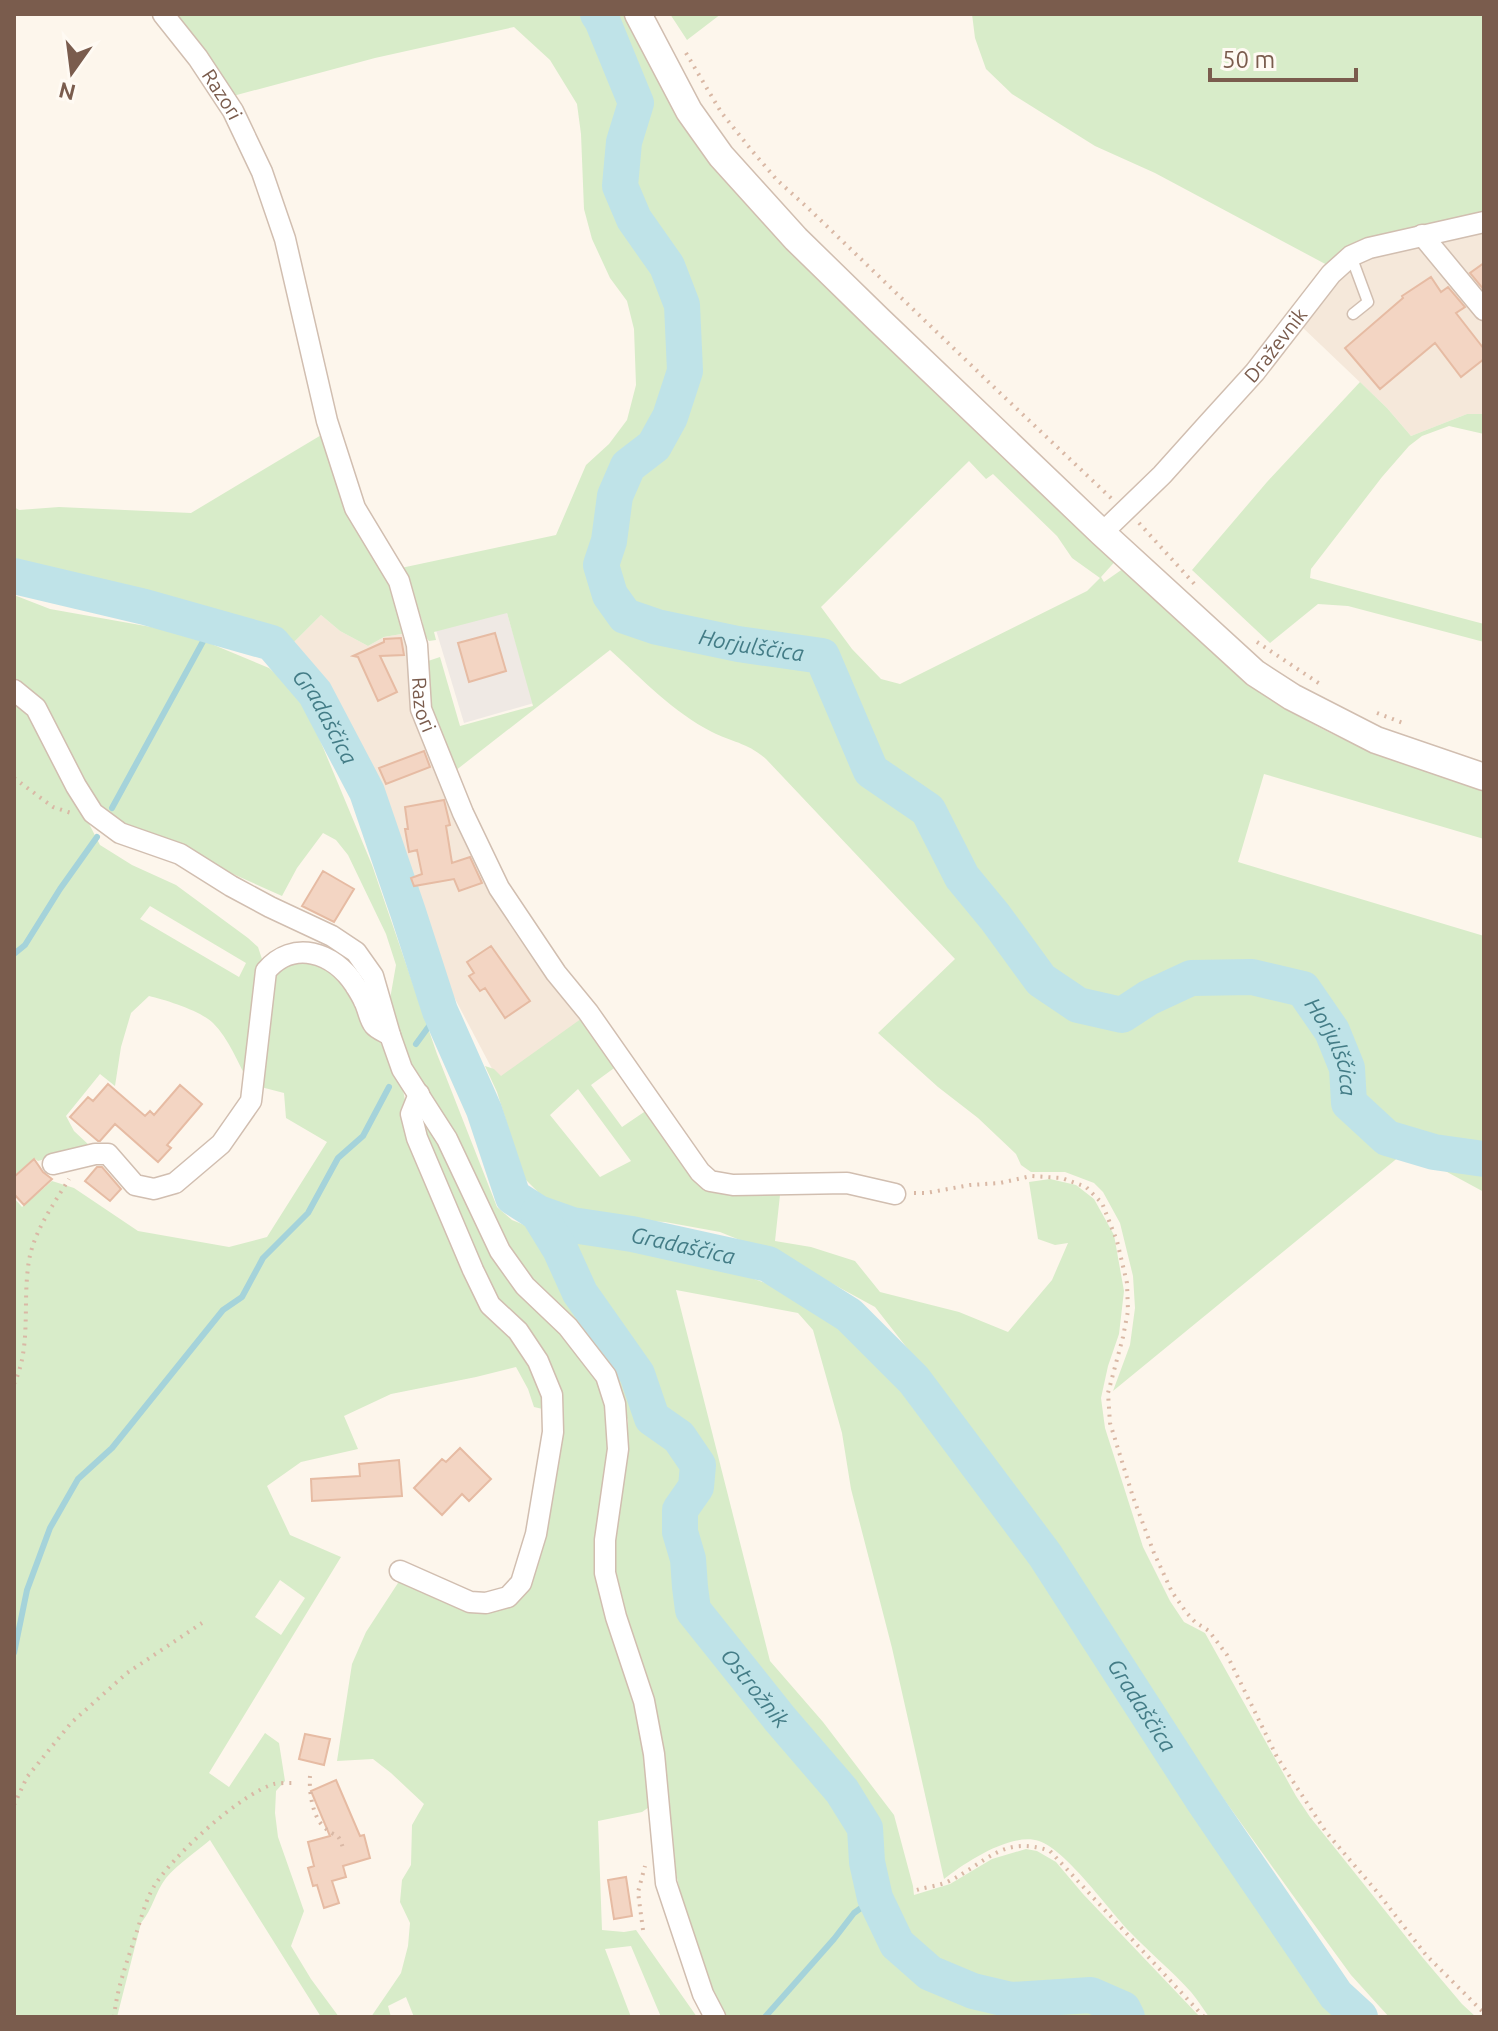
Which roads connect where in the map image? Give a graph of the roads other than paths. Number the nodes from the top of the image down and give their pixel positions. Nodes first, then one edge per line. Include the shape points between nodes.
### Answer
1 (163, 14) edge
2 (638, 14) edge
3 (1484, 222) edge
4 (1422, 235) junction
5 (1351, 256) junction
6 (1484, 310) edge
7 (1353, 314) dead end
8 (1102, 533) junction
9 (14, 690) edge
10 (1484, 777) edge
11 (390, 1035) junction
12 (419, 1094) junction
13 (53, 1164) dead end
14 (895, 1194) road end
15 (400, 1571) dead end
16 (715, 2017) edge

1 - 14 street, Razori via 233,111 262,172 285,239 327,421 355,508 399,581 417,645 421,709 499,888 710,1181 847,1183
2 - 8 street via 689,111 721,156 796,239
3 - 4 street, Draževnik
4 - 5 street, Draževnik
4 - 6 street
5 - 7 lane via 1368,302
5 - 8 street, Draževnik via 1255,372
8 - 10 street via 1255,673 1292,697 1376,740
9 - 11 street via 36,708 93,813 120,833 180,854 356,952 373,976
11 - 12 street via 402,1069
11 - 13 street via 374,1025 364,1000 338,965 306,952 276,959 266,971 251,1101 221,1144 175,1183 154,1189 135,1185 108,1154
12 - 15 street via 411,1114 417,1138 490,1305 518,1331 538,1361 552,1395 553,1432 536,1534 521,1583 508,1597 470,1602
12 - 16 street via 447,1139 500,1251 606,1376 615,1404 618,1449 605,1573 644,1701 666,1883

